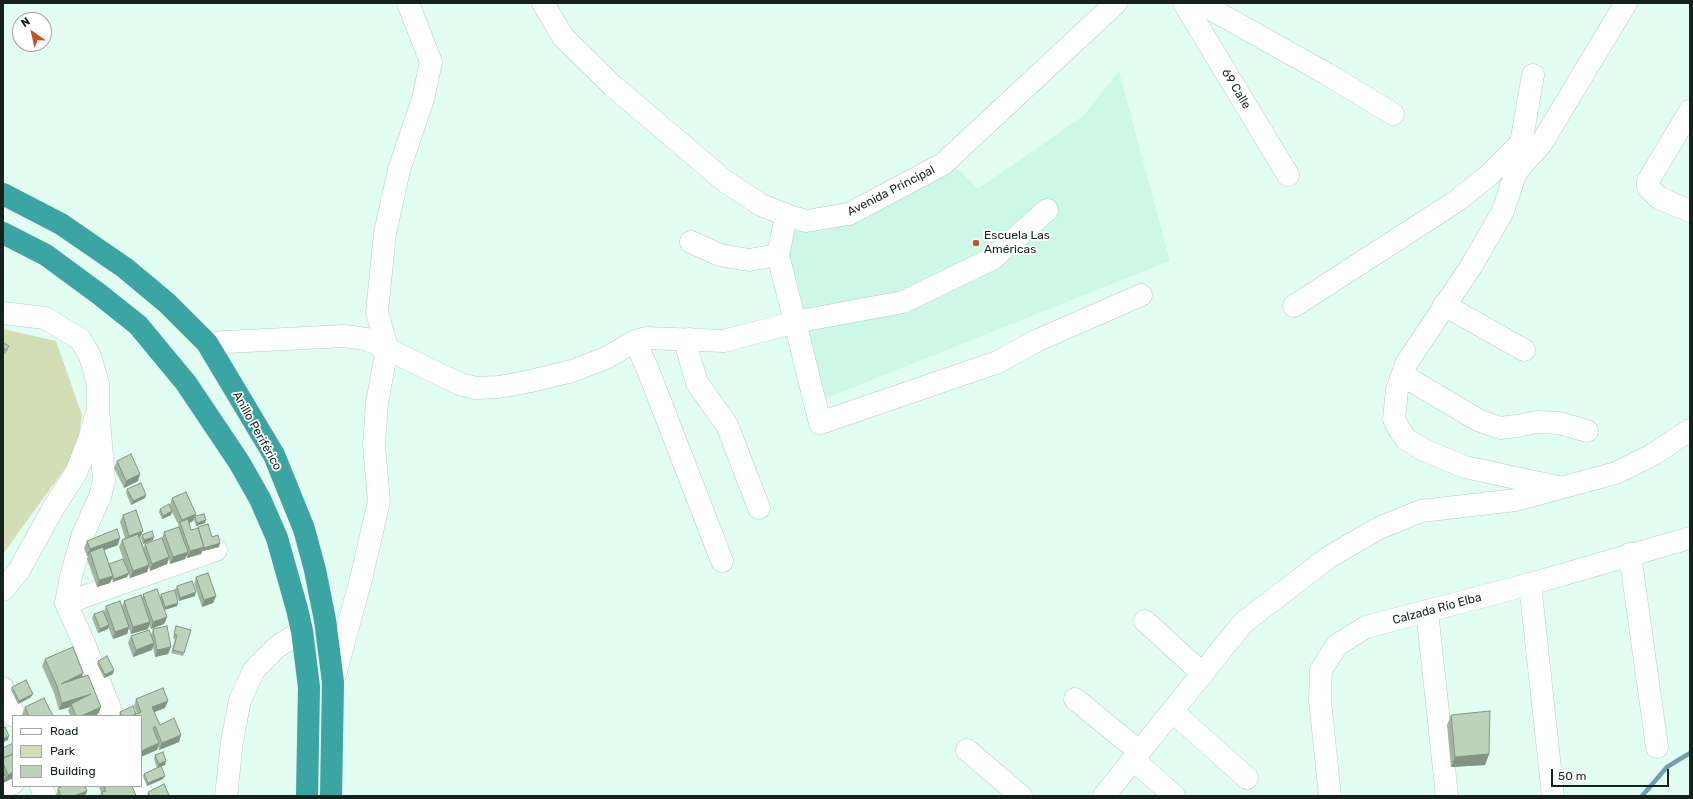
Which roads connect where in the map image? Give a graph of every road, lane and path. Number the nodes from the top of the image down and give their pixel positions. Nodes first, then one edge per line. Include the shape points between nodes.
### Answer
1 (408, 3) edge
2 (543, 3) edge
3 (1116, 3) edge
4 (1184, 3) edge
5 (1200, 3) edge
6 (1626, 3) edge
7 (1533, 75) dead end
8 (1690, 111) edge
9 (1393, 114) dead end
10 (1521, 143) junction
11 (1516, 172) junction
12 (1288, 175) dead end
13 (3, 194) edge
14 (1047, 210) dead end
15 (1690, 211) edge
16 (789, 216) junction
17 (3, 233) edge
18 (691, 242) dead end
19 (778, 255) junction
20 (1141, 295) dead end
21 (1294, 306) dead end
22 (1444, 306) junction
23 (3, 312) edge
24 (795, 322) junction
25 (689, 339) junction
26 (634, 341) junction
27 (206, 343) junction
28 (387, 348) junction
29 (1524, 350) dead end
30 (1402, 375) junction
31 (98, 408) junction
32 (1690, 430) edge
33 (1587, 431) dead end
34 (1561, 488) junction
35 (759, 508) dead end
36 (1690, 538) edge
37 (216, 550) edge
38 (1630, 554) junction
39 (722, 561) dead end
40 (1530, 584) junction
41 (3, 590) edge
42 (66, 603) junction
43 (1427, 611) junction
44 (1145, 622) dead end
45 (302, 631) junction
46 (1204, 674) junction
47 (332, 682) junction
48 (3, 688) edge
49 (1074, 699) dead end
50 (1173, 712) junction
51 (14, 715) edge
52 (113, 715) edge
53 (1657, 747) dead end
54 (967, 750) dead end
55 (1137, 756) junction
56 (1247, 778) dead end
57 (226, 796) edge
58 (307, 796) edge
59 (331, 796) edge
60 (1021, 796) edge
61 (1104, 796) edge
62 (1174, 796) edge
63 (1330, 796) edge
64 (1446, 796) edge
65 (1552, 796) edge

1 - 28 street via 431,62 424,99 399,170 385,233 377,312
2 - 16 street, Avenida Principal via 563,37 613,86 726,182 761,205
3 - 16 street, Avenida Principal via 943,164 849,214 806,221
4 - 12 street, 69 Calle
5 - 9 street
6 - 11 street via 1541,144
7 - 10 street
8 - 15 street via 1648,181 1648,187 1659,198
10 - 11 street
10 - 21 street via 1488,176 1455,202
11 - 22 street via 1503,211 1472,266
13 - 27 highway, Anillo Periférico via 61,224 125,268 168,303
14 - 24 street via 992,259 903,302
16 - 19 street
17 - 45 highway via 46,255 138,325 186,383 239,462 260,499 277,538
18 - 19 street via 720,255 749,260
19 - 24 street
20 - 24 street via 1036,341 998,362 820,423
22 - 29 street
22 - 30 street via 1406,364
23 - 31 street via 45,318 80,339 90,356 98,384
24 - 25 street via 724,341
25 - 26 street via 646,338
25 - 35 street via 688,352 697,383 727,425
26 - 28 street via 606,358 572,370 531,381 476,388 460,384
26 - 39 street via 648,370
27 - 28 street via 344,336 366,339
27 - 47 highway, Anillo Periférico via 274,455 304,529 325,620
28 - 47 street via 374,445 379,501 361,579
30 - 33 street via 1478,420 1500,428 1537,422 1559,423
30 - 34 street via 1397,390 1394,419 1406,439 1424,450 1465,467
31 - 41 street via 76,473 18,572
31 - 42 street via 104,480 100,497 83,534
32 - 34 street via 1654,454 1616,473
34 - 46 street via 1516,500 1420,510 1379,528 1328,557 1243,623
36 - 38 street, Calzada Río Elba
37 - 42 street
38 - 40 street, Calzada Río Elba
38 - 53 street
40 - 43 street, Calzada Río Elba
40 - 65 street
42 - 52 street
43 - 63 street, Calzada Río Elba via 1366,627 1336,645 1321,670 1320,701
43 - 64 street
44 - 46 street
45 - 57 street via 277,647 254,670 240,700
45 - 58 highway via 309,686
46 - 50 street
47 - 59 highway, Anillo Periférico
48 - 51 street
49 - 55 street
50 - 55 street
50 - 56 street
54 - 60 street
55 - 61 street
55 - 62 street

